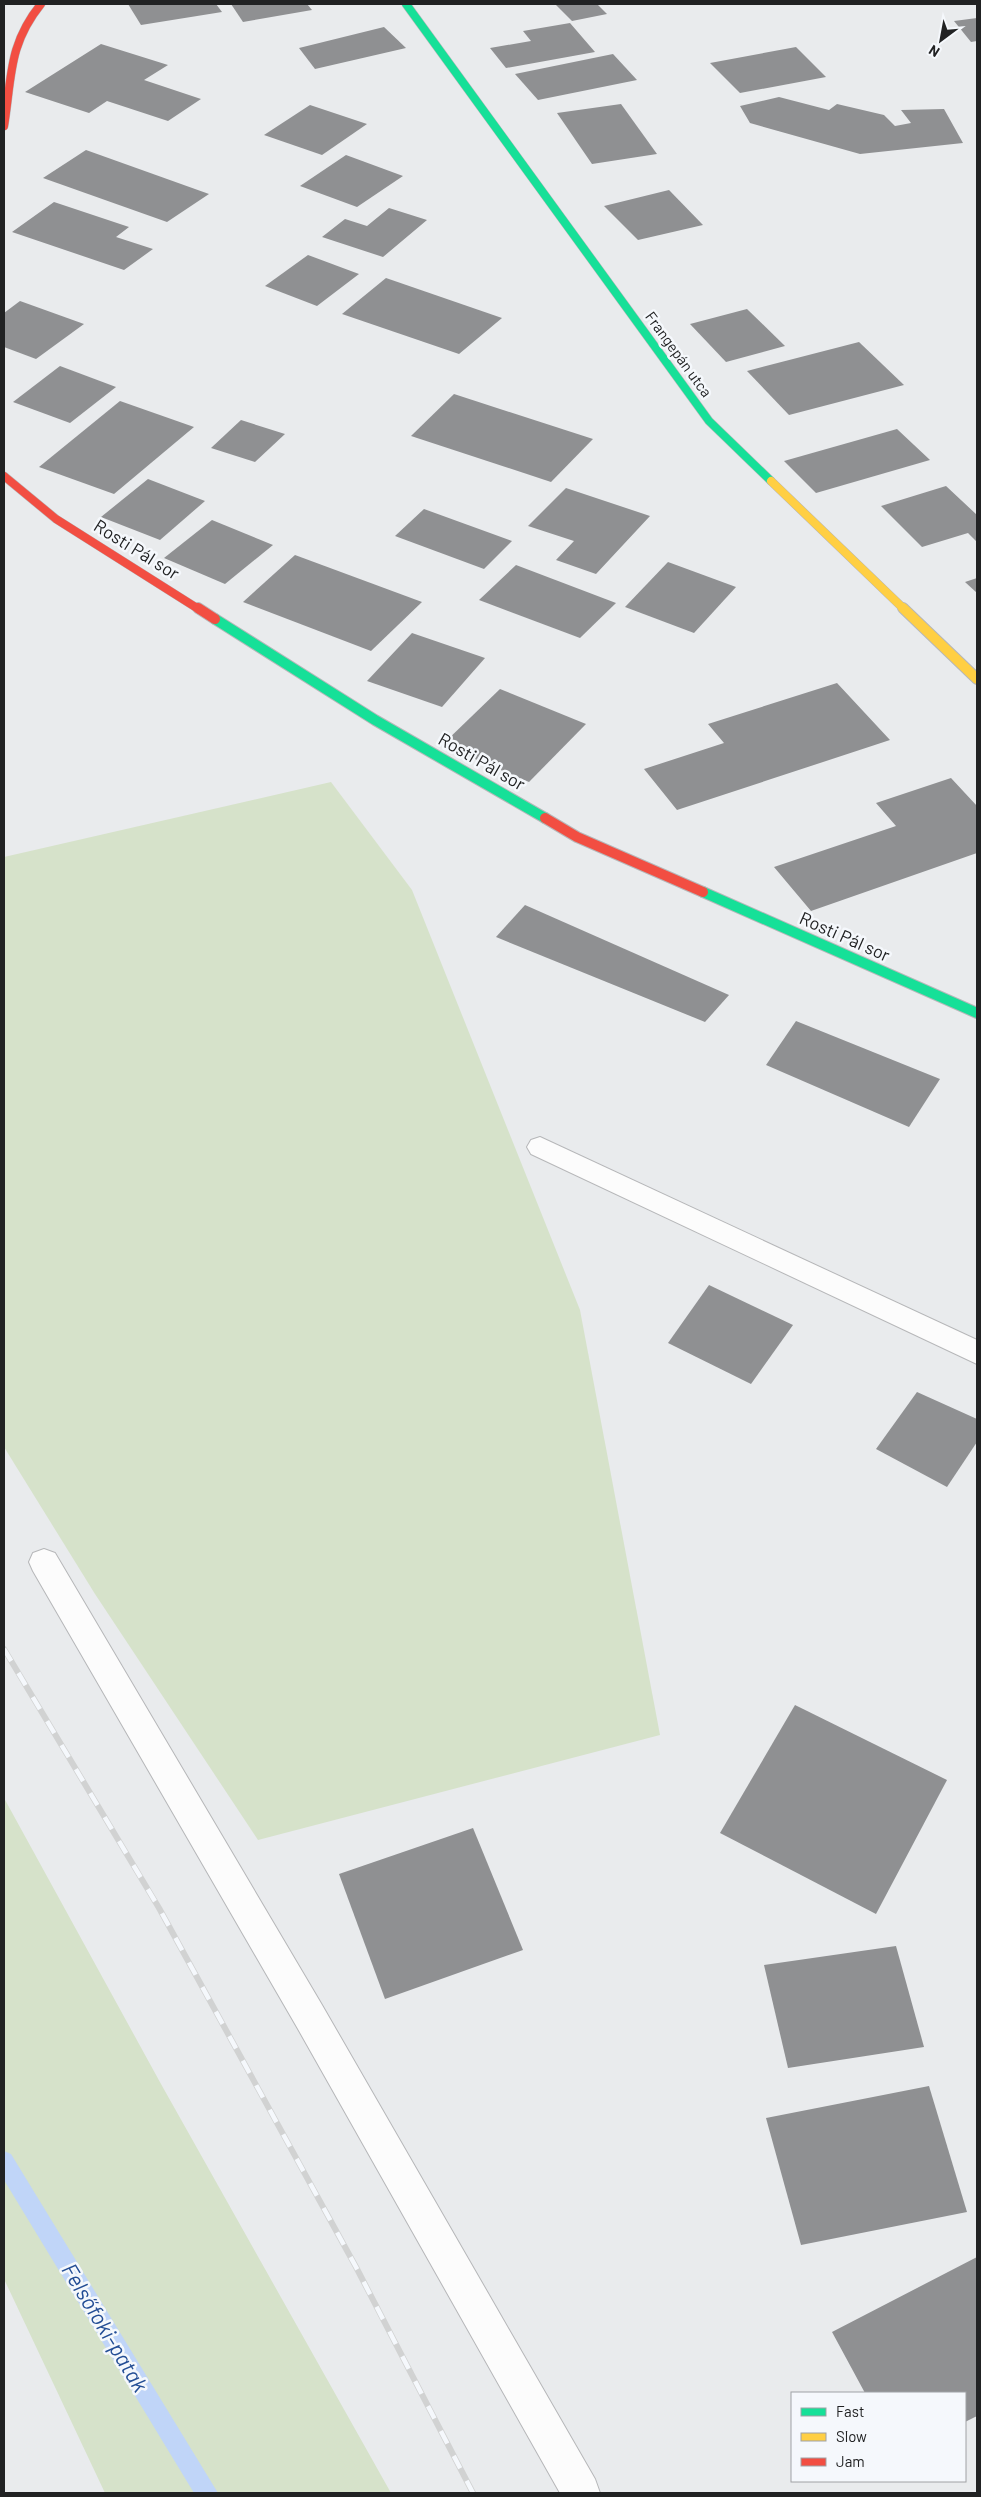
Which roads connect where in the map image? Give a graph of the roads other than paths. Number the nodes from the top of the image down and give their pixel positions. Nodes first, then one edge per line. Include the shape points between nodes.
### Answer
1 (41, 4) edge
2 (406, 4) edge
3 (4, 126) edge
4 (4, 476) edge
5 (977, 678) edge
6 (977, 1013) edge
7 (540, 1147) dead end
8 (977, 1353) edge
9 (44, 1562) dead end
10 (581, 2493) edge

1 - 3 street via 14,42
2 - 5 street, Frangepán utca via 709,421
4 - 6 street, Rosti Pál sor via 56,519 367,715 577,837
7 - 8 lane
9 - 10 lane via 310,2017

